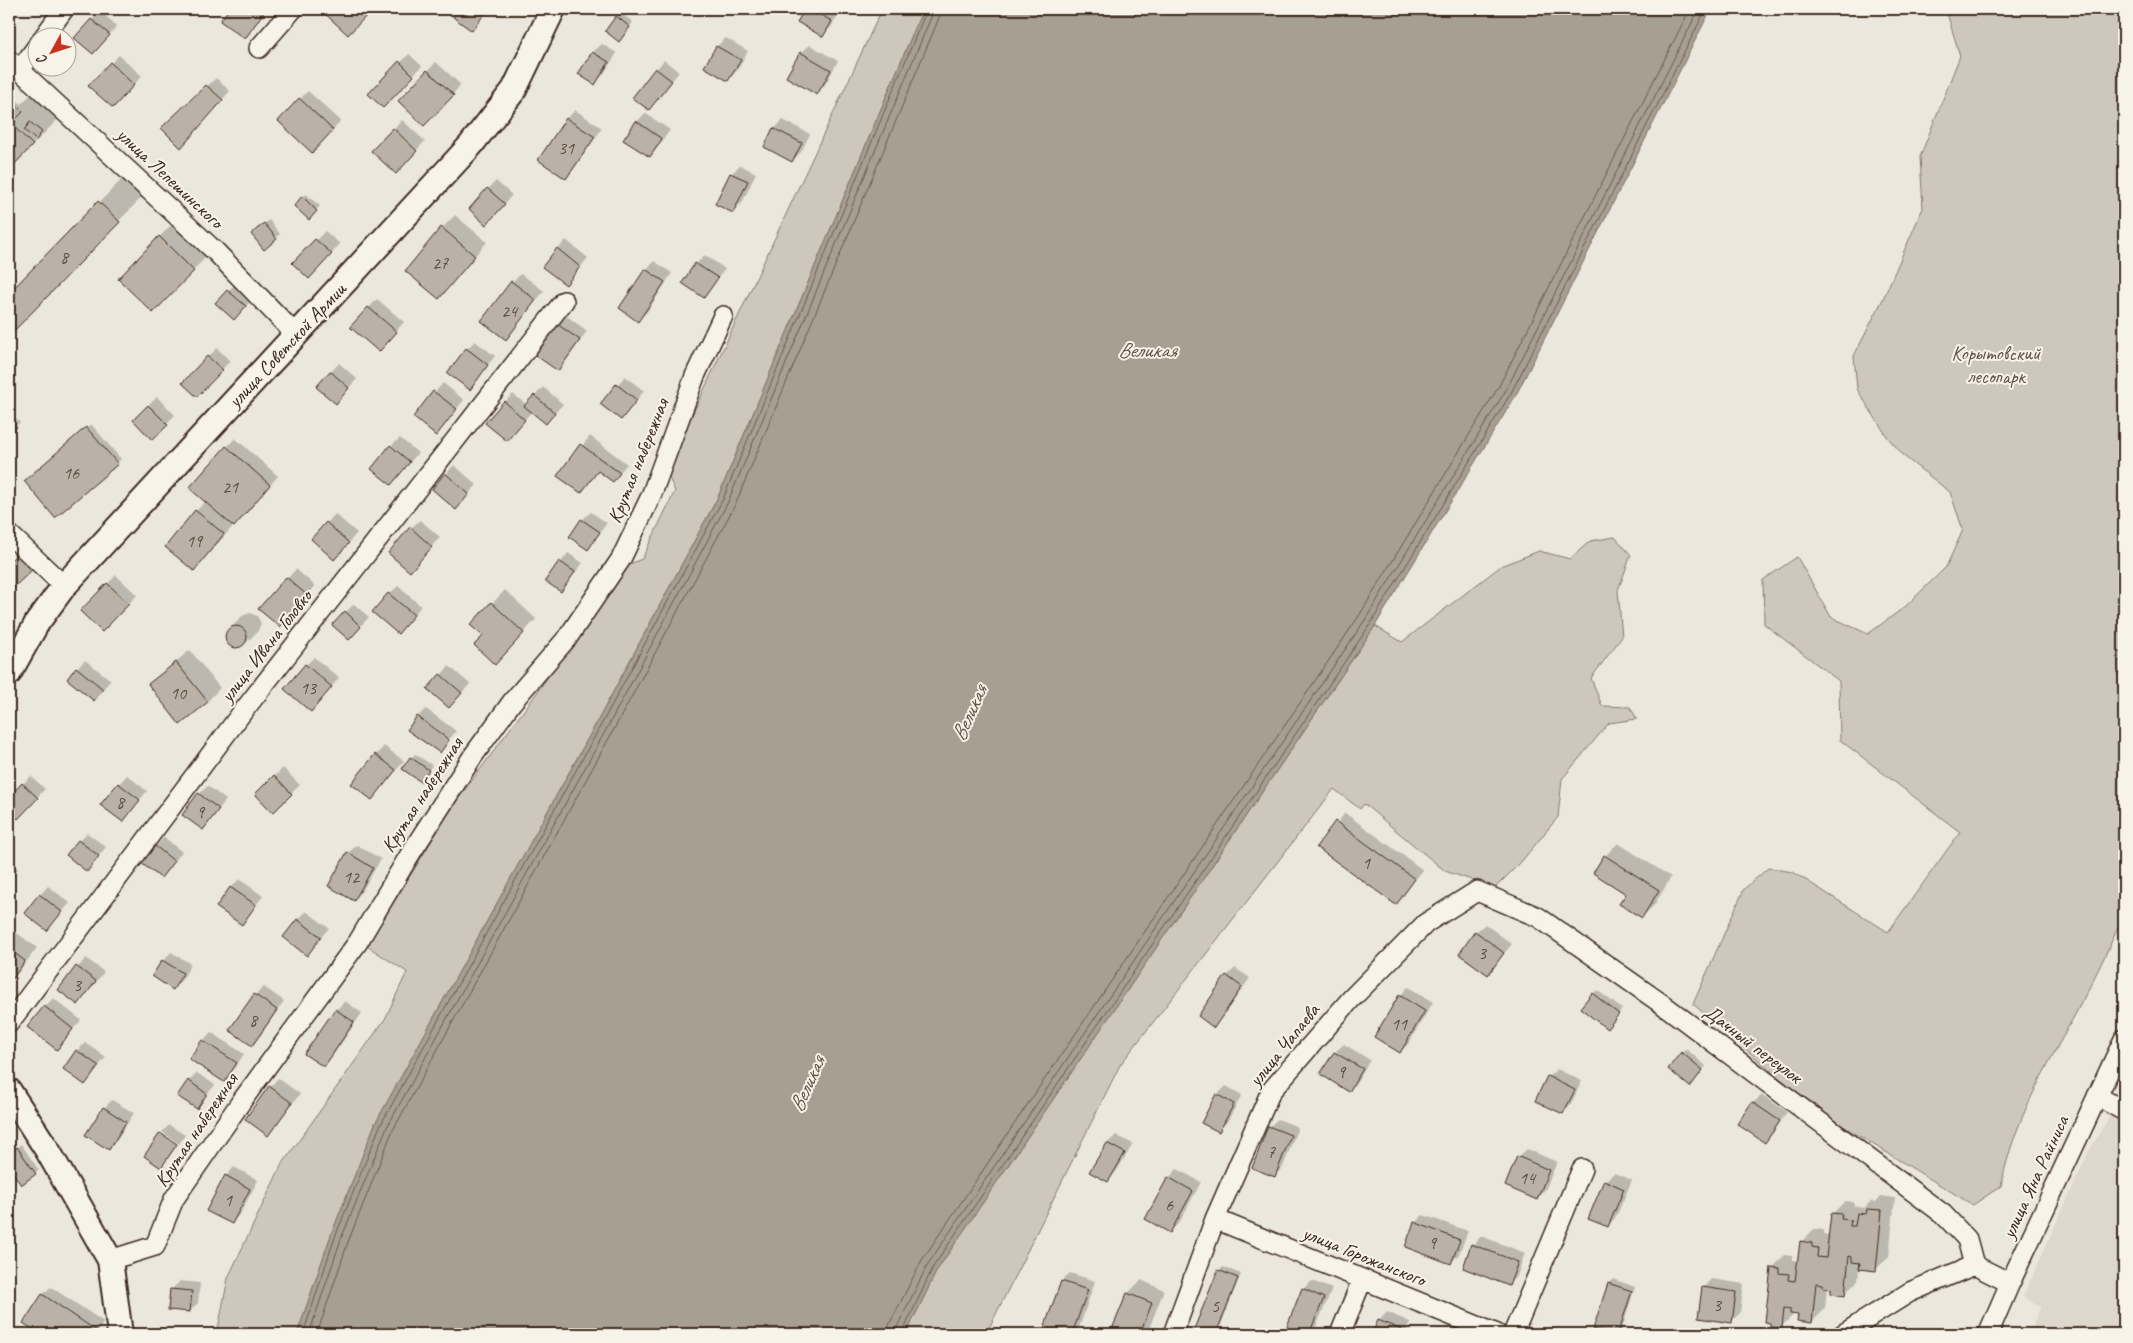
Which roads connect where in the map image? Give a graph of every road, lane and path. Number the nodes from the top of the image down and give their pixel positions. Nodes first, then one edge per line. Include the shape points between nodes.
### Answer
1 (64, 9) edge
2 (293, 9) edge
3 (552, 9) edge
4 (50, 28) edge
5 (259, 48) dead end
6 (28, 53) edge
7 (14, 65) edge
8 (564, 301) dead end
9 (722, 316) dead end
10 (296, 335) junction
11 (9, 534) edge
12 (64, 586) junction
13 (9, 673) edge
14 (1477, 891) joint
15 (9, 1023) edge
16 (2124, 1039) edge
17 (9, 1091) edge
18 (2097, 1096) junction
19 (2124, 1112) edge
20 (1582, 1169) dead end
21 (1215, 1219) junction
22 (110, 1260) junction
23 (1974, 1265) junction
24 (1362, 1280) junction
25 (2010, 1283) junction
26 (120, 1334) edge
27 (1173, 1334) edge
28 (1340, 1334) edge
29 (1497, 1334) edge
30 (1513, 1334) edge
31 (1843, 1334) edge
32 (1988, 1334) edge

1 - 4 street
2 - 5 street
3 - 10 main road, улица Советской Армии via 514,90 470,146
6 - 7 street
7 - 10 street, улица Лепешинского via 216,252
8 - 15 street, улица Ивана Головко via 241,714
9 - 22 street, Крутая набережная via 695,376 652,496 621,559 568,637 512,702 473,756 358,942 174,1199 155,1246
10 - 12 main road, улица Советской Армии
11 - 12 street
12 - 13 main road, улица Советской Армии via 37,623
14 - 21 street, улица Чапаева via 1426,922 1351,999 1270,1091
14 - 23 street, Дачный переулок via 1538,917 1665,1006 1943,1214 1967,1240
16 - 18 street, улица Яна Райниса
17 - 22 main road via 48,1151
18 - 19 street
18 - 25 street, улица Яна Райниса
20 - 30 street
21 - 24 street, улица Горожанского
21 - 27 street, улица Чапаева
22 - 26 main road
23 - 25 street
23 - 31 street via 1910,1292
24 - 28 street
24 - 29 street, улица Горожанского
25 - 32 street, улица Яна Райниса

